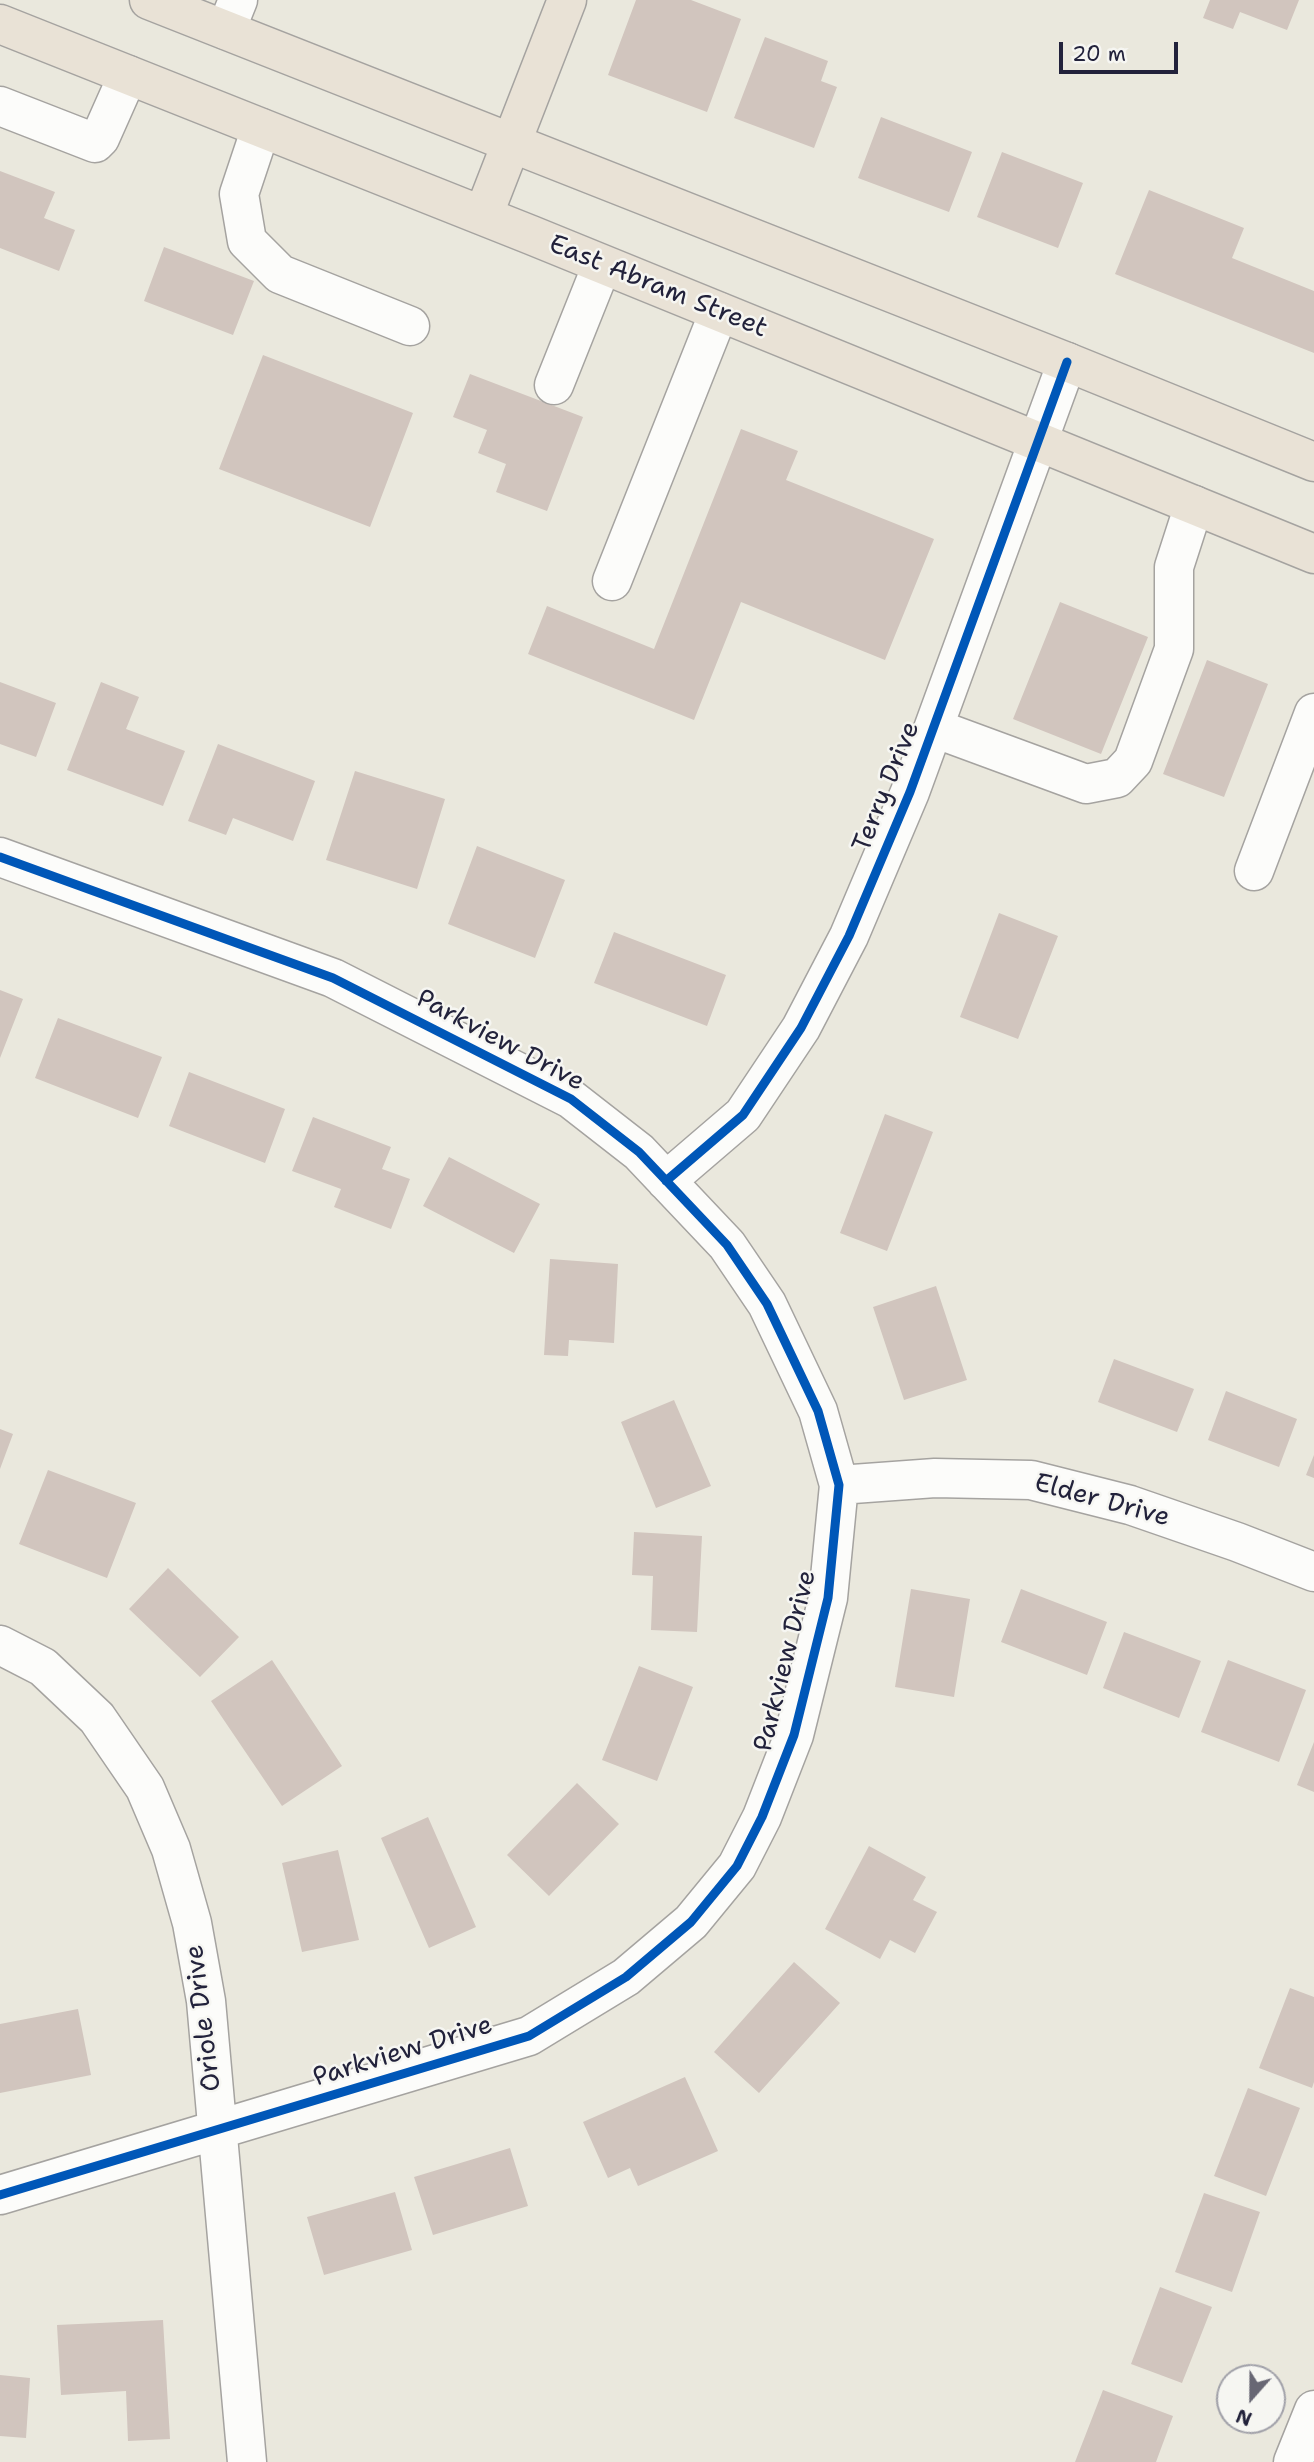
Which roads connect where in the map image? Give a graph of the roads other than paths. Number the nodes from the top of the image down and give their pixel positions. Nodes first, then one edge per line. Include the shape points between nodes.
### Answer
1 (567, 0) edge
2 (153, 1) edge
3 (232, 15) edge
4 (0, 24) edge
5 (128, 75) junction
6 (0, 106) edge
7 (261, 128) junction
8 (511, 142) junction
9 (483, 216) junction
10 (602, 265) junction
11 (719, 312) junction
12 (410, 326) dead end
13 (1068, 362) junction
14 (554, 385) dead end
15 (1039, 442) junction
16 (1314, 462) edge
17 (1194, 505) junction
18 (1314, 554) edge
19 (612, 582) dead end
20 (1314, 713) edge
21 (934, 728) junction
22 (0, 857) edge
23 (1254, 871) dead end
24 (666, 1181) junction
25 (839, 1485) junction
26 (1314, 1572) edge
27 (0, 1645) edge
28 (216, 2130) junction
29 (0, 2195) edge
30 (1314, 2410) edge
31 (247, 2462) edge
32 (1293, 2462) edge

1 - 8 main road
2 - 3 main road
3 - 8 main road
4 - 5 main road, East Abram Street
5 - 6 street via 95,143
5 - 7 main road, East Abram Street
7 - 9 main road, East Abram Street
7 - 12 street via 239,194 247,241 280,274
8 - 9 main road
8 - 13 main road
9 - 10 main road, East Abram Street
10 - 11 main road, East Abram Street
10 - 14 street
11 - 15 main road, East Abram Street
11 - 19 street
13 - 15 street, Terry Drive
13 - 16 main road
15 - 17 main road, East Abram Street
15 - 21 street, Terry Drive
17 - 18 main road, East Abram Street
17 - 21 street via 1174,566 1174,649 1133,761 1117,778 1086,783
20 - 23 street
21 - 24 street, Terry Drive via 849,936 801,1028 743,1115
22 - 24 street, Parkview Drive via 332,978 571,1099 639,1152
24 - 25 street, Parkview Drive via 727,1245 767,1304 818,1412
25 - 26 street, Elder Drive via 935,1478 1031,1480 1130,1505
25 - 28 street, Parkview Drive via 828,1598 794,1735 762,1818 737,1866 691,1922 626,1977 529,2036
27 - 28 street, Oriole Drive via 43,1667 97,1718 145,1788 171,1849 192,1923 205,2001
28 - 29 street, Parkview Drive
28 - 31 street, Oriole Drive
30 - 32 street

